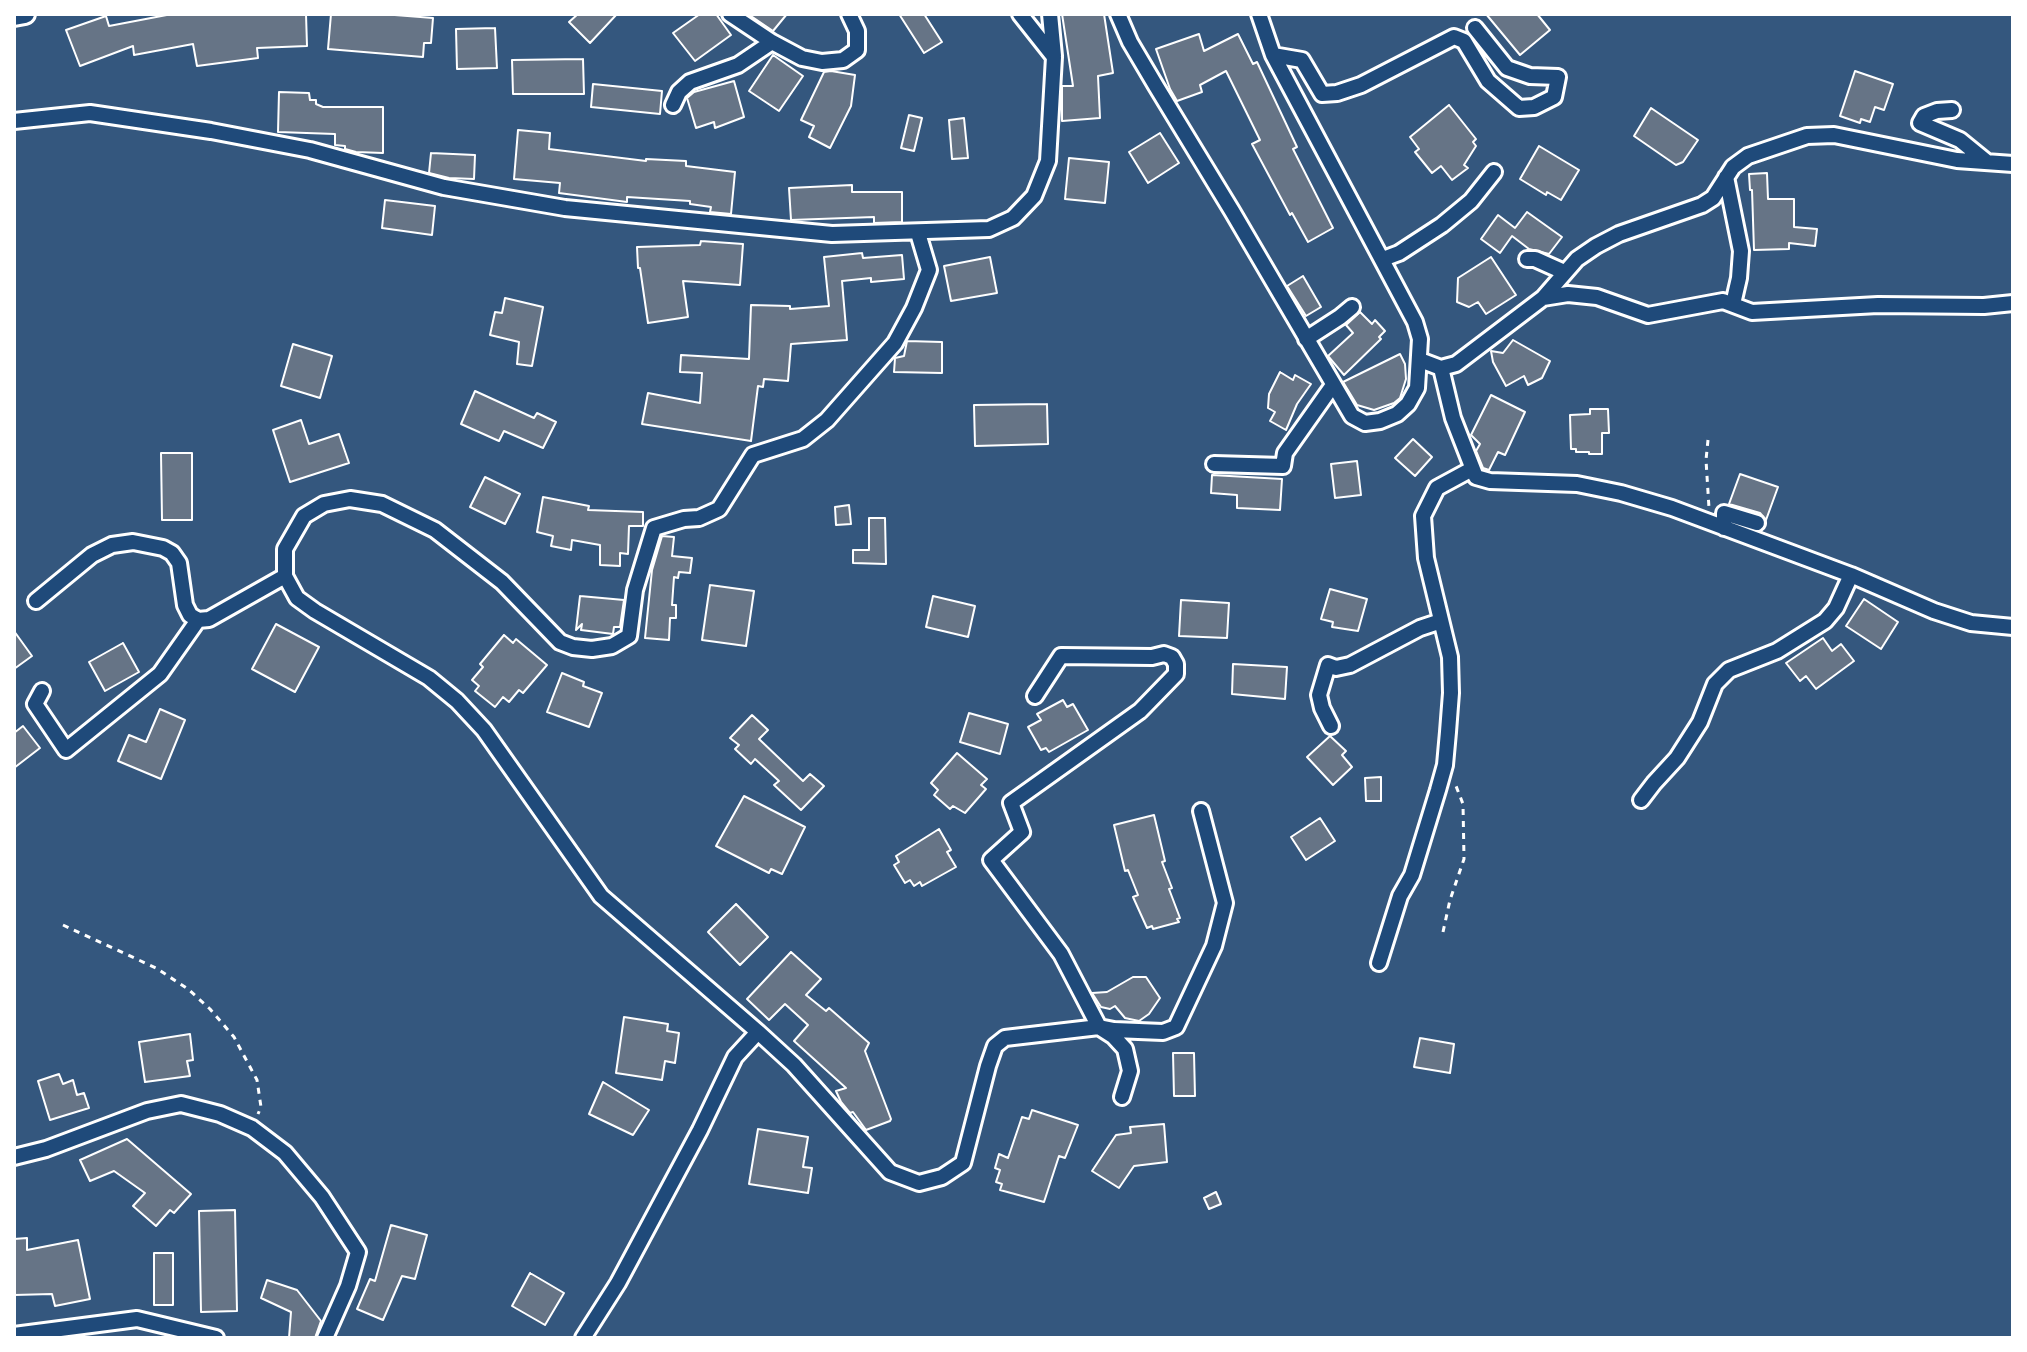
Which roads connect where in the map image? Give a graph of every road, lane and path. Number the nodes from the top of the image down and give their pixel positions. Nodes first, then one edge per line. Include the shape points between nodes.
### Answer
1 (25, 14) edge
2 (730, 14) edge
3 (849, 14) edge
4 (1020, 14) edge
5 (1050, 14) edge
6 (1118, 14) edge
7 (1132, 14) edge
8 (1259, 14) edge
9 (14, 16) edge
10 (1475, 28) dead end
11 (772, 42) junction
12 (1130, 42) junction
13 (1273, 55) junction
14 (1054, 57) junction
15 (673, 105) dead end
16 (1952, 110) dead end
17 (14, 121) edge
18 (1987, 162) junction
19 (2013, 164) edge
20 (1494, 172) dead end
21 (1726, 177) junction
22 (918, 233) junction
23 (1383, 259) junction
24 (1527, 259) dead end
25 (1564, 272) junction
26 (1543, 298) junction
27 (2013, 303) edge
28 (1733, 304) junction
29 (1352, 307) dead end
30 (1306, 339) junction
31 (1420, 360) junction
32 (1441, 368) junction
33 (1333, 385) junction
34 (1708, 440) dead end
35 (1214, 464) dead end
36 (1472, 469) junction
37 (1757, 523) dead end
38 (1718, 526) junction
39 (1851, 575) junction
40 (285, 576) junction
41 (36, 601) dead end
42 (198, 620) junction
43 (1441, 621) junction
44 (2013, 627) edge
45 (42, 691) dead end
46 (1035, 696) dead end
47 (1331, 726) dead end
48 (1445, 765) junction
49 (1641, 800) dead end
50 (1201, 811) dead end
51 (63, 925) dead end
52 (1443, 932) dead end
53 (1379, 963) dead end
54 (1099, 1027) junction
55 (758, 1032) junction
56 (1122, 1097) dead end
57 (252, 1128) junction
58 (14, 1157) edge
59 (14, 1335) edge
60 (216, 1338) edge
61 (325, 1338) edge
62 (583, 1338) edge

1 - 9 street
2 - 11 street
3 - 11 street via 857,31 857,50 843,60 802,58
4 - 14 street
5 - 14 street
6 - 12 street
7 - 12 street
8 - 13 street
10 - 13 street via 1507,68 1558,77 1554,97 1519,108 1488,81 1464,41 1454,37 1337,93 1322,94 1302,60
11 - 15 street via 738,65 690,82
12 - 30 street
13 - 23 street
14 - 22 street via 1048,161 1034,196 1013,218 989,229
16 - 18 street via 1924,116 1920,123 1960,140
17 - 22 street via 90,113 211,131 310,150 444,187 565,208 832,234
18 - 19 street
18 - 21 street via 1863,139 1807,136 1748,156
20 - 23 street via 1442,225
21 - 25 street via 1702,205 1619,234
21 - 28 street via 1741,251
22 - 40 street via 929,270 895,343 854,393 803,439 753,455 719,509 654,528 635,590 629,636 612,646 592,649 560,642 502,582 435,530 382,504 350,499 324,504 304,516 285,549
23 - 31 street via 1415,322
24 - 25 street
25 - 26 street
26 - 28 street via 1597,297 1648,315 1704,303
26 - 32 street via 1470,355
27 - 28 street via 1752,312
29 - 30 street
30 - 33 street
31 - 32 street
31 - 33 street via 1417,388 1408,404 1380,421 1365,423 1352,416
32 - 36 street
33 - 35 street via 1285,453 1283,466
34 - 38 path via 1706,460
36 - 38 street via 1476,477 1490,481 1577,484 1621,493
36 - 43 street via 1437,488 1423,516 1426,558
37 - 38 street via 1724,513
38 - 39 street
39 - 44 street via 1971,623
39 - 49 street via 1825,621 1777,651 1729,670 1715,684 1700,722
40 - 42 street via 209,619
40 - 55 street via 297,598 429,678 457,701 484,730 601,896
41 - 42 street via 92,555 133,542 172,553 179,563 185,605
42 - 45 street via 160,674 66,750 35,704
43 - 47 street via 1350,665 1328,665 1319,695
43 - 48 street via 1450,657
46 - 54 street via 1061,656 1164,654 1176,664 1176,674 1140,711 1011,803 1022,832 991,860 1061,954
48 - 52 path via 1463,804 1464,859
48 - 53 street
50 - 54 street via 1225,903 1214,946 1176,1027 1163,1032
51 - 57 path via 156,968 210,1009 234,1037 257,1080 261,1107
54 - 55 street via 1005,1038 995,1046 963,1163 942,1177 919,1183 890,1172
54 - 56 street via 1125,1049 1130,1071
55 - 62 street via 735,1057 618,1283
57 - 58 street via 181,1104
57 - 61 street via 285,1153 358,1252
59 - 60 street via 137,1319

